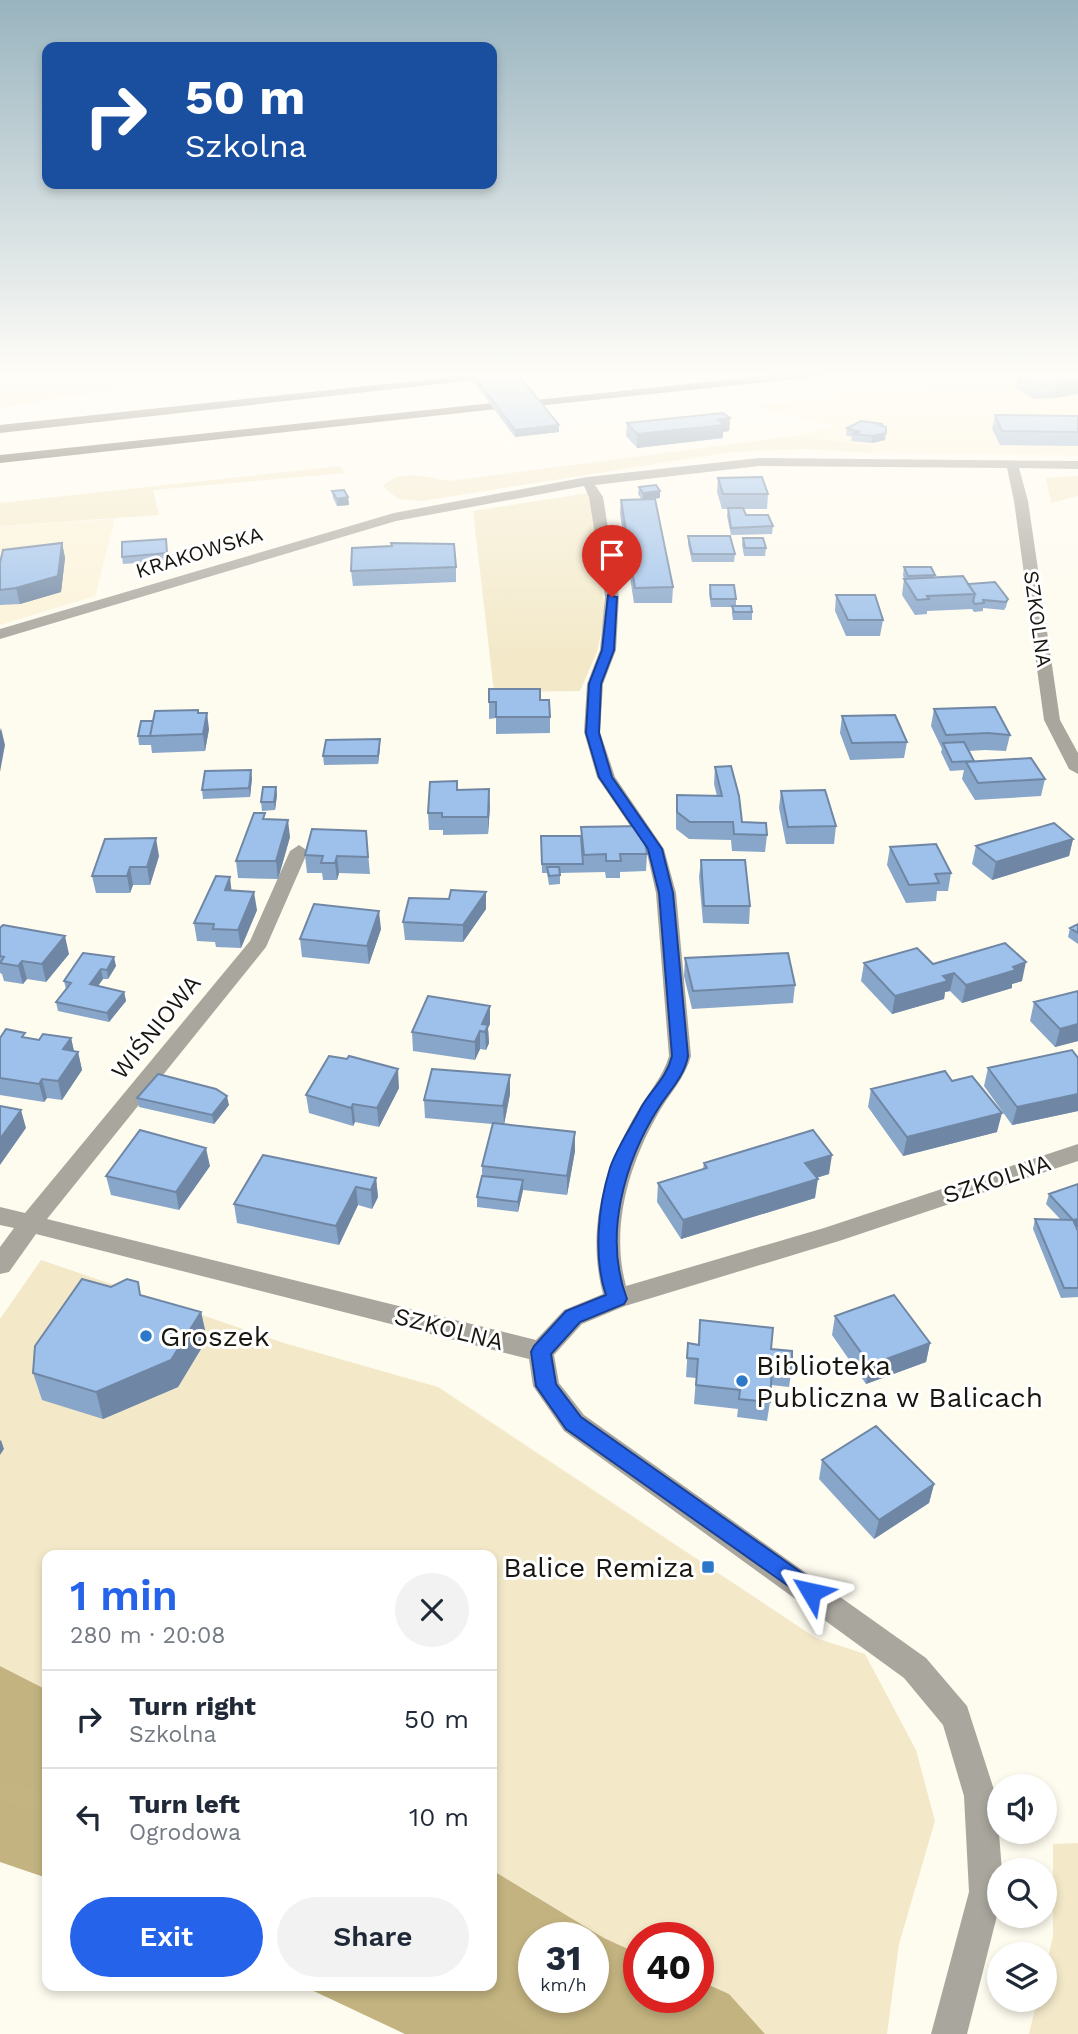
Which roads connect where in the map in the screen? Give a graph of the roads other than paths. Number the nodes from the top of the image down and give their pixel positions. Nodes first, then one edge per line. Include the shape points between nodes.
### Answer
1 (714, 467) edge
2 (1013, 467) edge
3 (587, 481) junction
4 (0, 634) edge
5 (1078, 769) edge
6 (299, 851) dead end
7 (1078, 1152) edge
8 (0, 1216) edge
9 (31, 1222) junction
10 (0, 1265) edge
11 (617, 1299) junction
12 (541, 1352) junction
13 (949, 2034) edge

1 - 3 street, KRAKOWSKA
2 - 5 street, SZKOLNA via 1052,720
3 - 4 street, KRAKOWSKA via 394,517
3 - 11 street via 596,497 612,609 608,650 595,684 592,733 606,777 655,849 666,893 680,1056 677,1072 651,1106 619,1167 609,1216 608,1259
6 - 9 street, WIŚNIOWA via 259,943
7 - 11 street, SZKOLNA
8 - 9 street, SZKOLNA
9 - 10 street, WIŚNIOWA
9 - 12 street, SZKOLNA
11 - 12 street, SZKOLNA via 573,1317
12 - 13 street via 546,1386 574,1423 915,1668 956,1717 980,1796 986,1892

